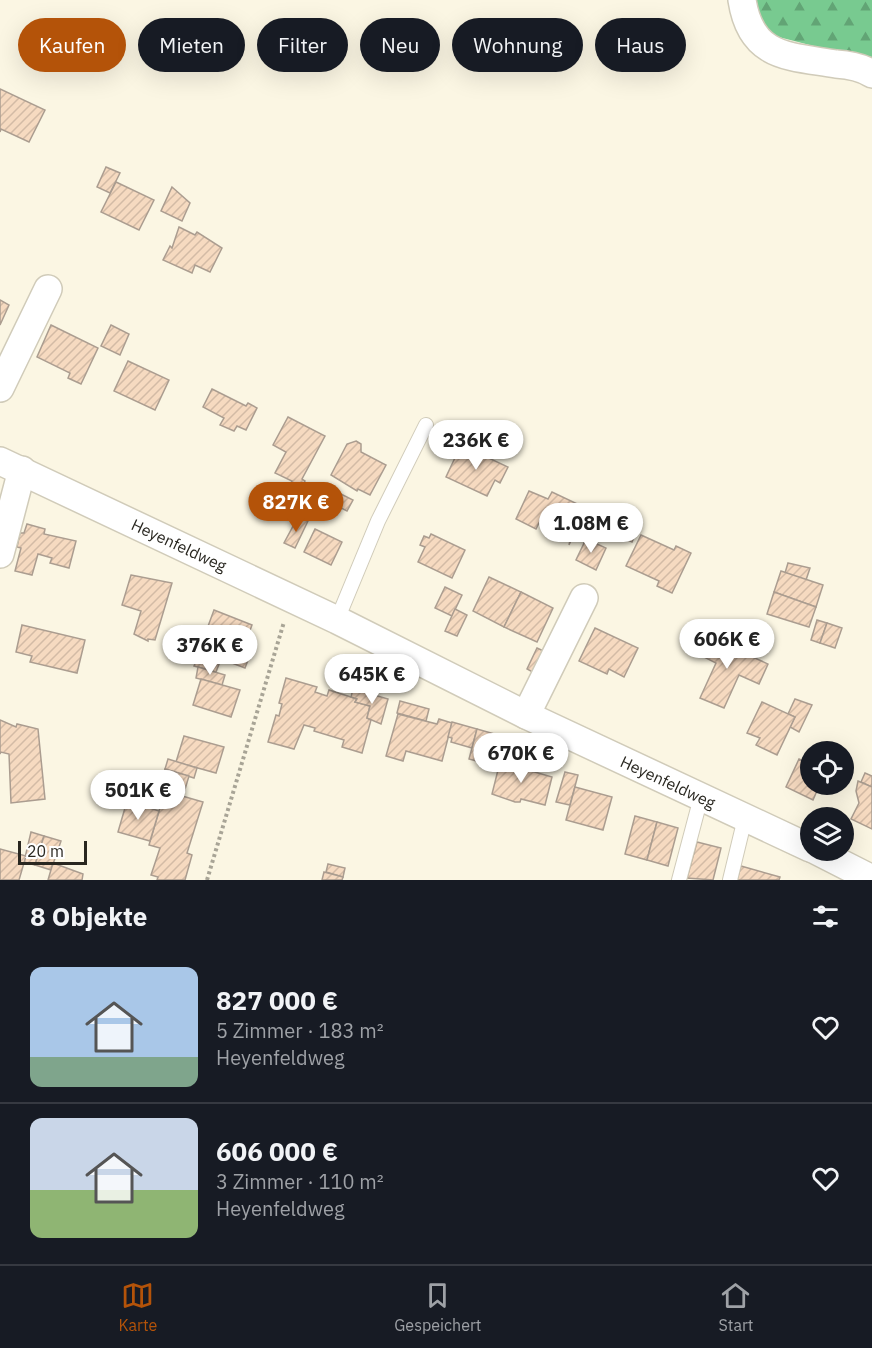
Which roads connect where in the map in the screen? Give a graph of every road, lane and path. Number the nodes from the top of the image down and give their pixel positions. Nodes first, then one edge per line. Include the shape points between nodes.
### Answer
1 (742, 0) edge
2 (872, 74) edge
3 (48, 289) dead end
4 (0, 388) edge
5 (426, 425) dead end
6 (11, 466) edge
7 (0, 554) edge
8 (291, 598) junction
9 (584, 598) dead end
10 (337, 620) junction
11 (526, 715) junction
12 (701, 797) junction
13 (746, 818) junction
14 (800, 843) edge
15 (837, 861) edge
16 (872, 879) edge
17 (207, 880) edge
18 (679, 880) edge
19 (730, 880) edge

1 - 2 street via 749,28 771,51 855,66
3 - 4 street
5 - 10 lane via 378,521
6 - 7 street, Heyenfeldweg
6 - 8 street, Heyenfeldweg
8 - 10 street, Heyenfeldweg
8 - 17 path
9 - 11 street
10 - 11 street, Heyenfeldweg
11 - 12 street, Heyenfeldweg
12 - 13 street, Heyenfeldweg
12 - 18 lane
13 - 14 street, Heyenfeldweg
13 - 19 lane
15 - 16 street

